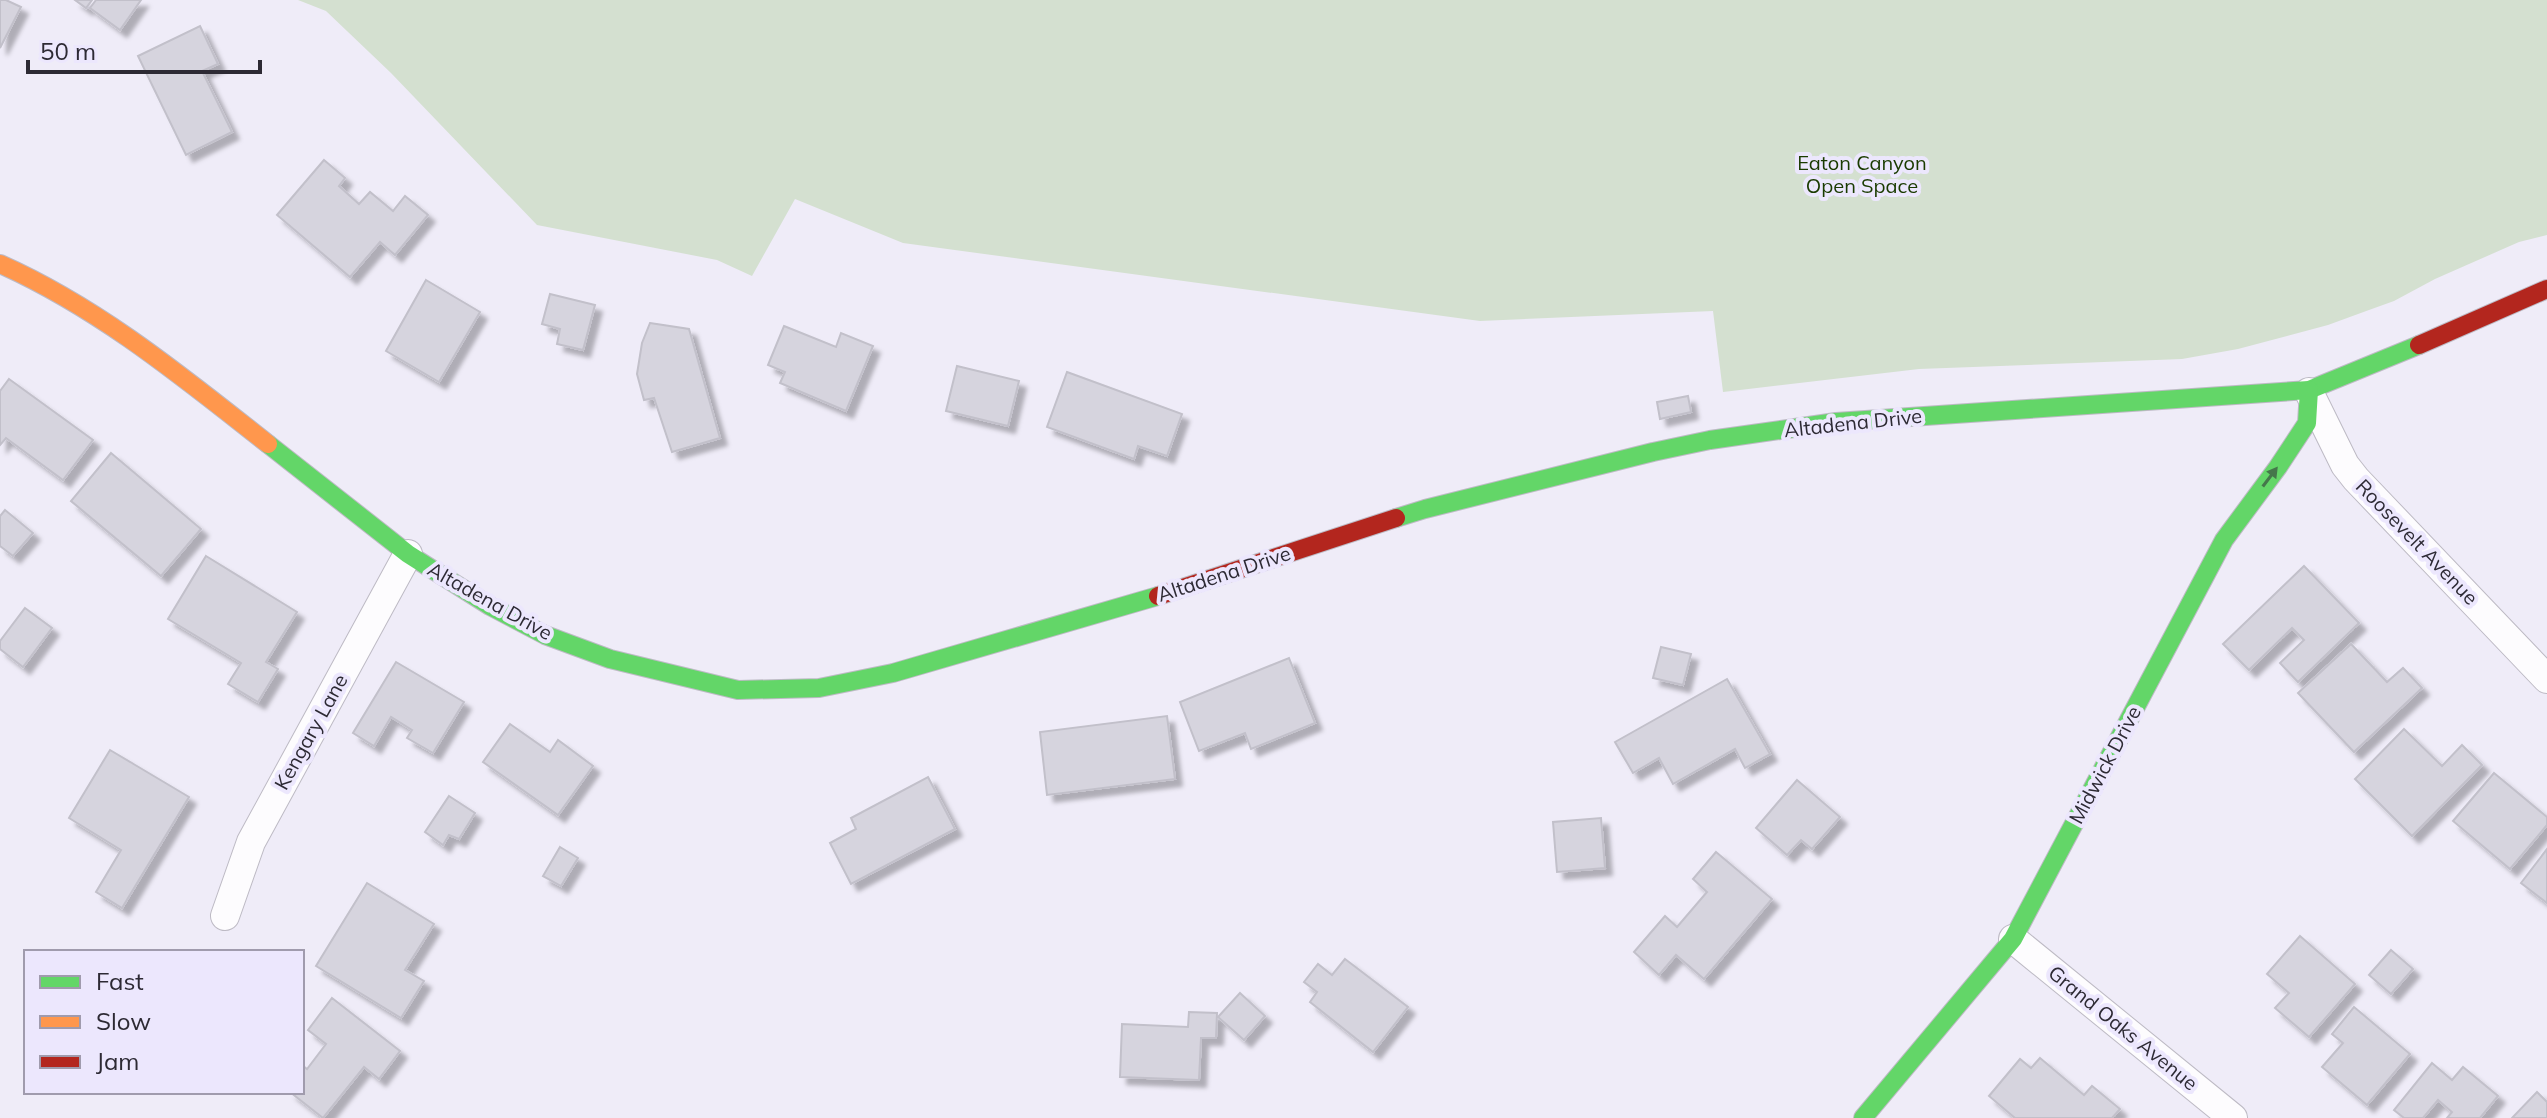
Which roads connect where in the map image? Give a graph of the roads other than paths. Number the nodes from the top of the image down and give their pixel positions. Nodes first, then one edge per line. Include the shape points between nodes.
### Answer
1 (0, 264) edge
2 (2547, 289) edge
3 (2309, 390) junction
4 (408, 554) junction
5 (2547, 679) edge
6 (225, 916) dead end
7 (2013, 939) junction
8 (1863, 1118) edge
9 (2233, 1118) edge

1 - 4 main road, Altadena Drive via 100,318
2 - 3 main road, Altadena Drive
3 - 4 main road, Altadena Drive via 1836,422 1653,452 1425,509 1162,595 893,673 819,688 738,690 610,659 490,606
3 - 5 street, Roosevelt Avenue via 2356,479
7 -> 3 main road, Midwick Drive via 2224,540 2307,423
4 - 6 street, Kengary Lane via 251,842
7 - 8 main road, Midwick Drive
7 - 9 street, Grand Oaks Avenue

